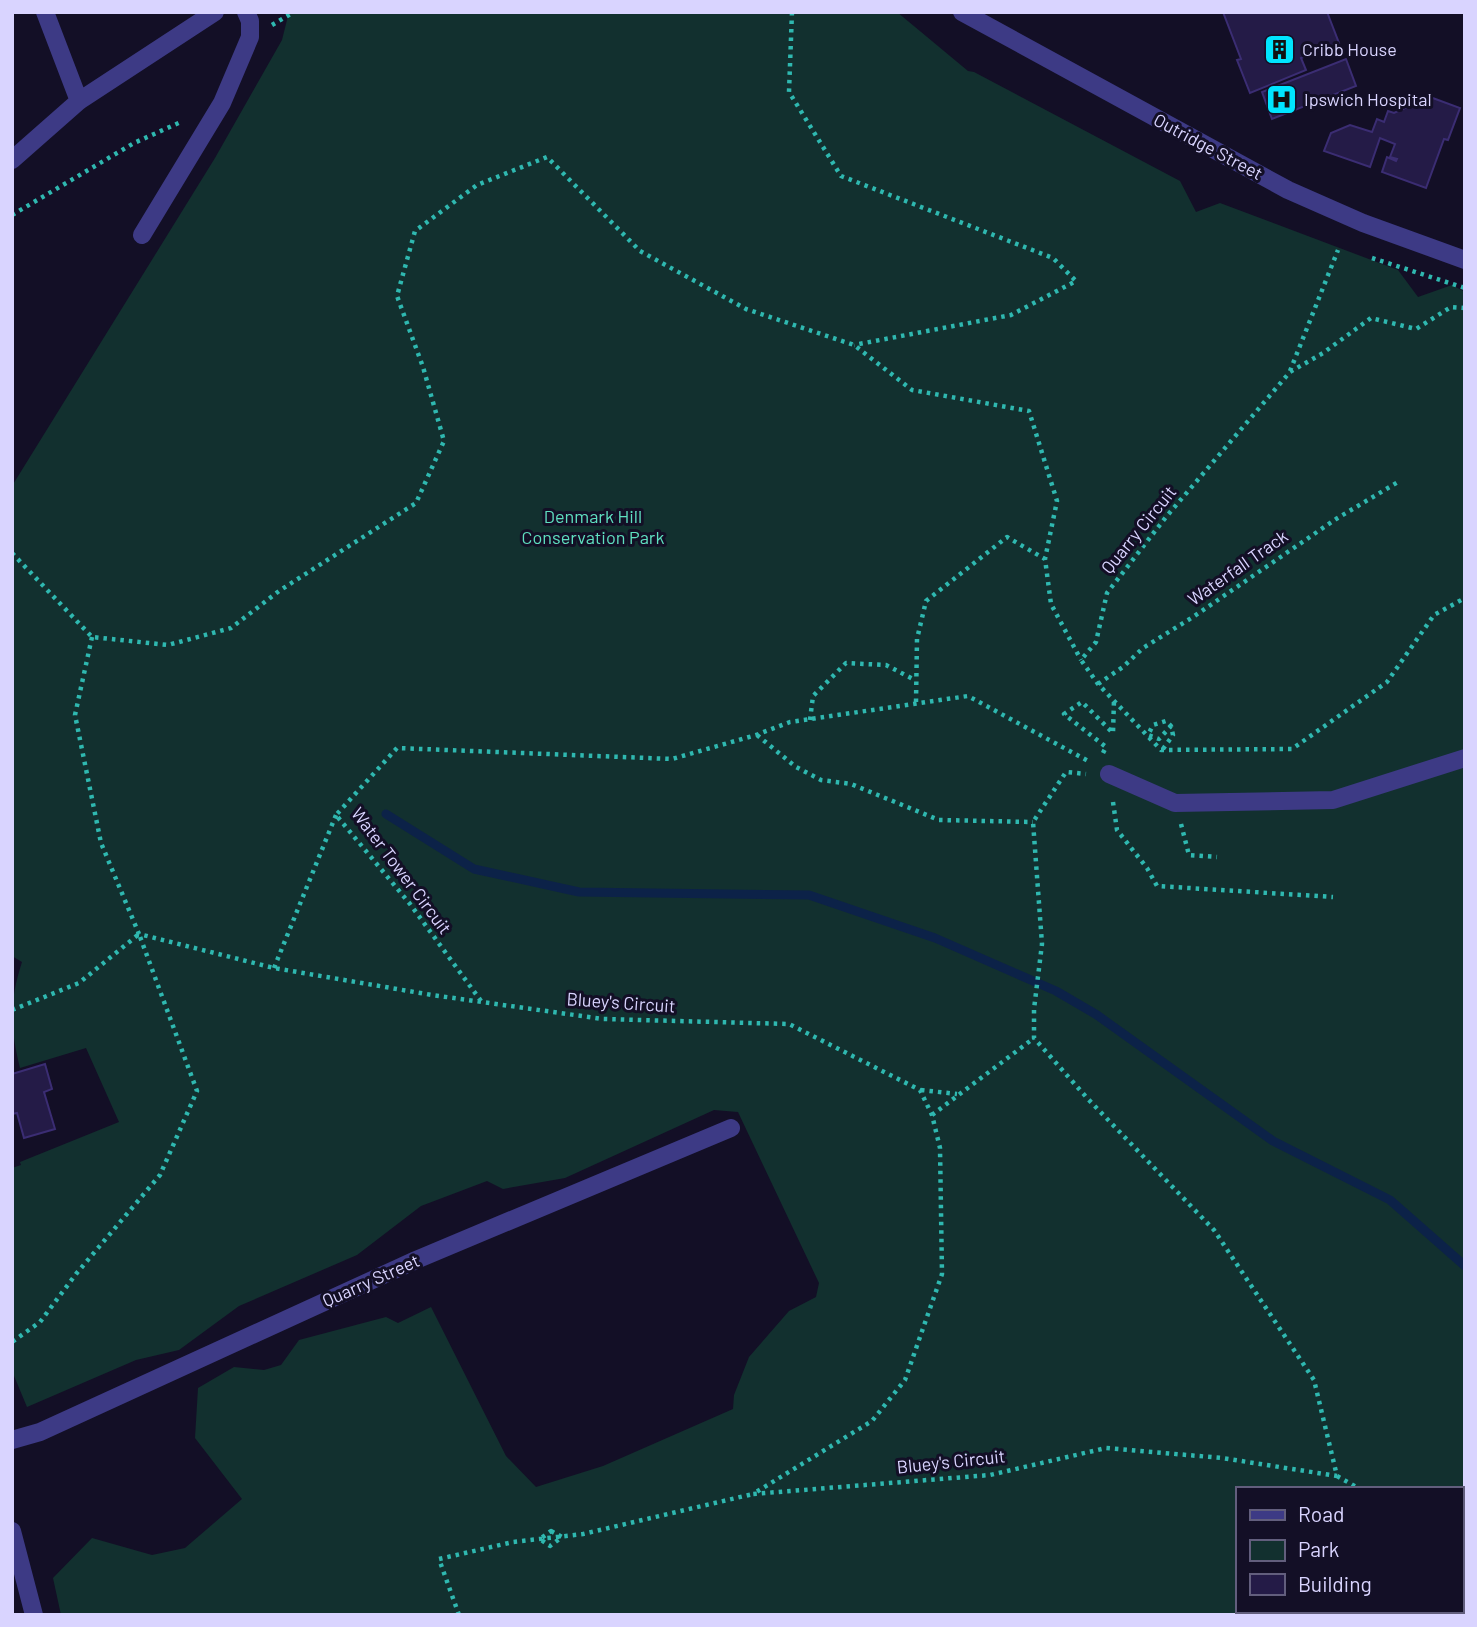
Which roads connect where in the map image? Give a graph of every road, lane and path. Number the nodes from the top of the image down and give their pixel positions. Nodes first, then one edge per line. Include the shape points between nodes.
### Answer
1 (46, 12) edge
2 (215, 12) edge
3 (246, 12) edge
4 (792, 12) edge
5 (962, 12) edge
6 (79, 101) junction
7 (194, 116) dead end
8 (12, 160) edge
9 (12, 215) edge
10 (142, 235) dead end
11 (1338, 250) dead end
12 (1371, 258) dead end
13 (1465, 260) edge
14 (1465, 288) edge
15 (1465, 307) edge
16 (853, 345) junction
17 (1290, 372) junction
18 (1398, 482) dead end
19 (12, 553) edge
20 (1045, 559) junction
21 (1465, 598) edge
22 (92, 637) junction
23 (1082, 660) junction
24 (915, 680) junction
25 (1098, 684) junction
26 (1114, 700) junction
27 (916, 702) junction
28 (810, 720) junction
29 (1171, 726) junction
30 (756, 735) junction
31 (1162, 750) junction
32 (1101, 756) dead end
33 (1465, 758) edge
34 (1102, 769) junction
35 (1079, 774) dead end
36 (1175, 803) junction
37 (336, 815) junction
38 (1033, 822) junction
39 (1217, 857) dead end
40 (1333, 897) dead end
41 (139, 934) junction
42 (274, 968) junction
43 (482, 1002) junction
44 (12, 1010) edge
45 (1034, 1038) junction
46 (920, 1090) junction
47 (957, 1094) junction
48 (932, 1115) junction
49 (732, 1128) dead end
50 (12, 1342) edge
51 (12, 1440) edge
52 (1337, 1476) junction
53 (1356, 1487) edge
54 (753, 1494) junction
55 (12, 1531) edge
56 (34, 1615) edge
57 (458, 1615) edge

1 - 6 street
2 - 6 street
3 - 10 street via 250,37 222,103
4 - 16 path via 789,92 841,176 1053,258 1076,281 1011,315
5 - 13 street, Outridge Street via 1324,208
6 - 8 street
7 - 9 path via 134,143
11 - 17 path
12 - 14 path
15 - 17 path, Quarry Circuit via 1451,307 1416,329 1371,318
16 - 20 path via 912,390 1030,411 1057,501
16 - 22 path via 746,309 640,251 547,157 477,186 415,231 397,296 444,441 416,503 279,591 231,628 168,645
17 - 23 path, Quarry Circuit via 1107,593 1096,642
18 - 25 path, Waterfall Track via 1143,648
19 - 22 path
20 - 23 path via 1051,604
20 - 24 path via 1007,537 926,601 917,639
21 - 31 path via 1433,615 1387,682 1292,749
22 - 41 path via 75,715 101,843
23 - 25 path
24 - 27 path
24 - 28 path via 886,665 846,663 813,696
25 - 26 path
26 - 31 path
26 - 32 path via 1113,733 1082,702 1064,714 1106,747
27 - 28 path, Water Tower Circuit
27 - 34 path, Water Tower Circuit via 968,696
28 - 30 path, Water Tower Circuit
29 - 29 path via 1166,721 1153,725 1148,735 1160,739
29 - 31 path via 1173,736
30 - 37 path, Water Tower Circuit via 672,760 397,748
30 - 38 path via 796,767 821,780 851,784 939,820
33 - 36 street via 1333,800
34 - 36 street
34 - 40 path via 1116,830 1157,886
35 - 38 path via 1066,772
36 - 39 path via 1189,855
37 - 42 path
37 - 43 path, Water Tower Circuit via 410,904
38 - 45 path via 1042,944
41 - 42 path
41 - 44 path via 79,983
41 - 50 path via 197,1091 160,1175 40,1322
42 - 43 path
43 - 46 path, Bluey's Circuit via 603,1018 789,1024
45 - 47 path
45 - 52 path via 1214,1230 1314,1380
46 - 47 path
46 - 48 path
47 - 48 path
48 - 54 path via 940,1148 942,1274 905,1380 872,1421
49 - 51 street, Quarry Street via 416,1261 40,1432
52 - 53 path
52 - 54 path, Bluey's Circuit via 1222,1458 1106,1448 990,1475
54 - 57 path via 583,1534 513,1542 439,1559
55 - 56 street

